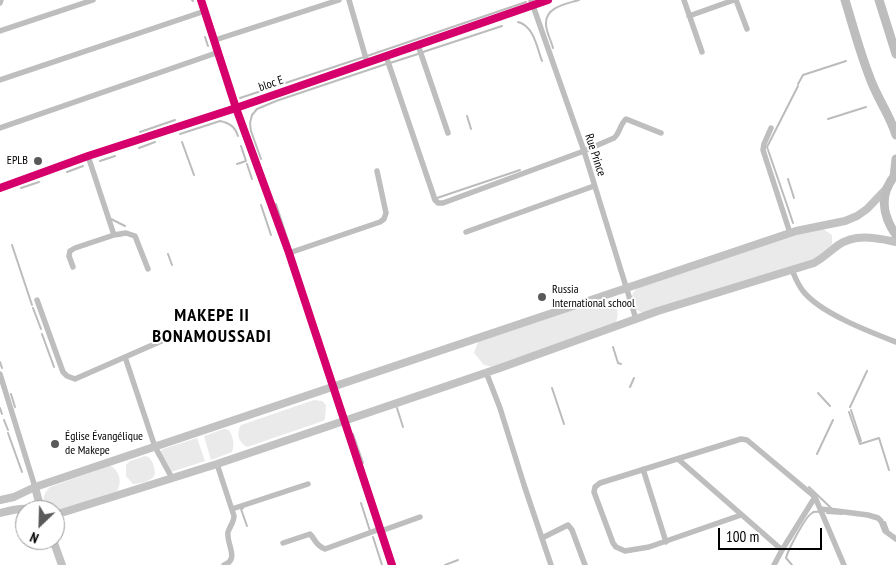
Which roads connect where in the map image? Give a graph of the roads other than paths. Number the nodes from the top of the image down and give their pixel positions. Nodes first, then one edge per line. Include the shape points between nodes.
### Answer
1 (93, 0) edge
2 (201, 0) edge
3 (339, 0) edge
4 (348, 0) edge
5 (548, 0) edge
6 (684, 0) edge
7 (735, 0) edge
8 (845, 0) edge
9 (879, 0) edge
10 (531, 3) edge
11 (205, 11) junction
12 (690, 16) junction
13 (747, 29) dead end
14 (0, 31) edge
15 (215, 40) junction
16 (418, 45) junction
17 (219, 52) junction
18 (702, 52) dead end
19 (896, 54) edge
20 (386, 56) junction
21 (367, 62) junction
22 (0, 80) edge
23 (236, 108) junction
24 (0, 128) edge
25 (771, 128) dead end
26 (448, 133) dead end
27 (661, 133) dead end
28 (896, 135) edge
29 (584, 151) junction
30 (88, 156) junction
31 (896, 159) edge
32 (377, 171) dead end
33 (895, 175) edge
34 (594, 186) junction
35 (888, 187) junction
36 (0, 188) edge
37 (466, 232) dead end
38 (790, 233) junction
39 (114, 235) junction
40 (896, 235) edge
41 (896, 242) edge
42 (288, 253) junction
43 (73, 266) dead end
44 (148, 269) dead end
45 (792, 270) junction
46 (626, 288) junction
47 (37, 300) dead end
48 (636, 318) junction
49 (182, 332) dead end
50 (896, 342) edge
51 (125, 357) junction
52 (486, 372) junction
53 (0, 374) edge
54 (332, 387) junction
55 (344, 420) junction
56 (155, 447) junction
57 (678, 459) junction
58 (217, 464) junction
59 (643, 469) junction
60 (172, 478) junction
61 (308, 484) dead end
62 (35, 487) junction
63 (816, 497) junction
64 (0, 500) edge
65 (38, 500) edge
66 (15, 509) edge
67 (232, 509) junction
68 (821, 510) junction
69 (65, 512) edge
70 (0, 513) edge
71 (741, 515) junction
72 (420, 517) dead end
73 (381, 530) junction
74 (542, 538) junction
75 (896, 538) edge
76 (666, 542) junction
77 (283, 543) dead end
78 (56, 550) edge
79 (782, 550) junction
80 (62, 565) edge
81 (224, 565) edge
82 (392, 565) edge
83 (552, 565) edge
84 (585, 565) edge
85 (774, 565) edge
86 (844, 565) edge

1 - 14 street
2 - 11 street
3 - 15 street
4 - 21 street
5 - 10 street, bloc E
6 - 12 street
7 - 12 street
7 - 13 street
8 - 28 main road via 870,79
9 - 19 main road
10 - 16 street, bloc E
10 - 29 street, Rue Prince
11 - 15 street
11 - 22 street
12 - 18 street
15 - 17 street
16 - 20 street, bloc E
16 - 26 street
17 - 23 street
17 - 24 street
20 - 21 street, bloc E
20 - 29 street via 438,203
21 - 23 street, bloc E
23 - 30 street, bloc E
23 - 42 street
25 - 38 street via 763,150
27 - 29 street via 626,120 614,138
29 - 34 street, Rue Prince
30 - 36 street, bloc E
30 - 39 street
31 - 33 main road
32 - 42 street via 386,213 384,219
33 - 35 main road
34 - 37 street
34 - 46 street, Rue Prince
35 - 38 main road via 857,216
35 - 40 main road via 885,212
38 - 46 main road
39 - 43 street via 70,251
39 - 44 street via 126,233 135,236
41 - 45 main road via 864,237 855,239 838,246 814,263
42 - 54 street
45 - 48 main road
45 - 50 street via 803,292 818,304
46 - 48 street, Rue Prince
46 - 54 main road
47 - 51 street via 67,376 75,379
48 - 52 main road
49 - 51 street
51 - 56 street
52 - 55 main road
52 - 74 street
53 - 62 street
54 - 55 street
54 - 56 main road
55 - 58 main road
55 - 73 street
56 - 60 street
56 - 62 main road
57 - 59 street
57 - 63 street via 741,439 747,440
57 - 71 street
58 - 60 main road
58 - 67 street
59 - 76 street
59 - 76 street via 600,483 594,492 616,547 625,551
60 - 69 main road
61 - 67 street
62 - 64 main road
62 - 65 main road
63 - 68 street
63 - 79 street
66 - 70 main road
67 - 81 street via 234,519 228,533 232,555
68 - 75 street via 878,518 885,531
68 - 86 street
71 - 76 street
71 - 79 street
72 - 73 street
73 - 77 street via 324,549 314,542 310,534
73 - 82 street
74 - 83 street
74 - 84 street via 568,525
78 - 80 main road
79 - 85 street

